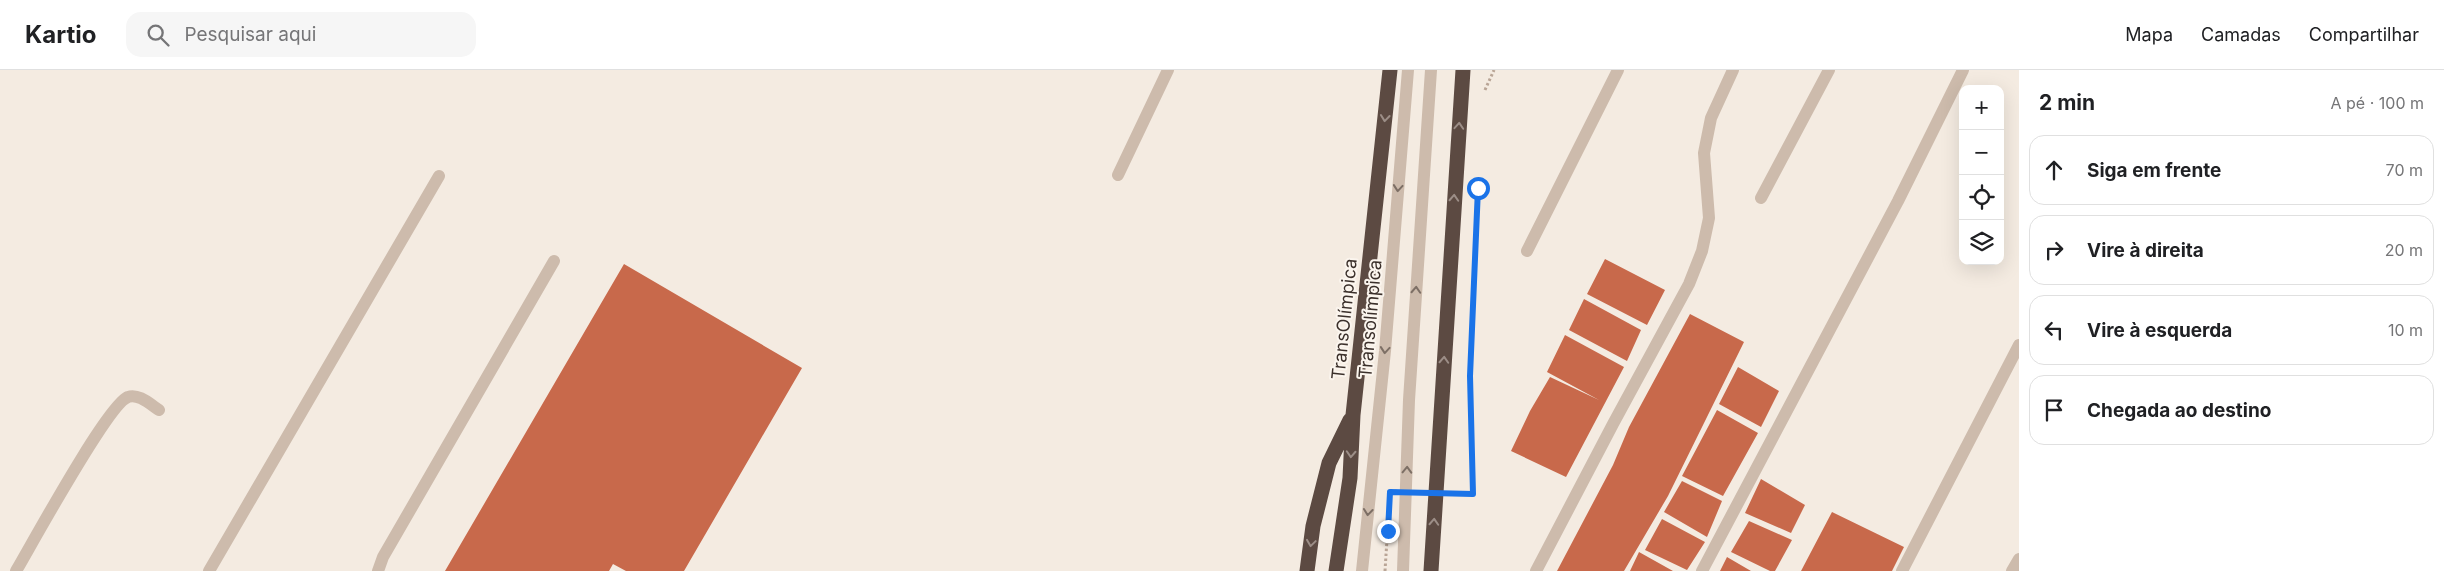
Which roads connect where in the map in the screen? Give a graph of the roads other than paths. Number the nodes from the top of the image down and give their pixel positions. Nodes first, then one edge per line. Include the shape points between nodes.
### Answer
1 (1168, 70) edge
2 (1390, 70) edge
3 (1408, 70) edge
4 (1431, 70) edge
5 (1463, 70) edge
6 (1618, 70) edge
7 (1733, 70) edge
8 (1829, 70) edge
9 (1963, 70) edge
10 (439, 176) dead end
11 (1118, 176) dead end
12 (1761, 198) dead end
13 (1527, 251) dead end
14 (554, 261) dead end
15 (2019, 344) edge
16 (159, 410) dead end
17 (1353, 415) junction
18 (2019, 559) edge
19 (16, 571) edge
20 (209, 571) edge
21 (378, 571) edge
22 (1307, 571) edge
23 (1336, 571) edge
24 (1362, 571) edge
25 (1403, 571) edge
26 (1431, 571) edge
27 (1536, 571) edge
28 (1702, 571) edge
29 (1902, 571) edge
30 (2012, 571) edge

1 - 11 street
2 -> 17 highway, TransOlímpica
3 -> 24 street, Transolímpica via 1385,351
25 -> 4 street via 1410,390
26 -> 5 highway
6 - 13 street
7 - 27 street via 1712,118 1704,153 1709,218 1699,259 1689,284
8 - 12 street
9 - 28 street via 1894,210
10 - 20 street
14 - 21 street via 383,556
15 - 29 street
16 - 19 street via 142,399 130,396 122,400 103,423
17 -> 22 highway via 1329,463
17 -> 23 highway, TransOlímpica via 1350,478
18 - 30 street

